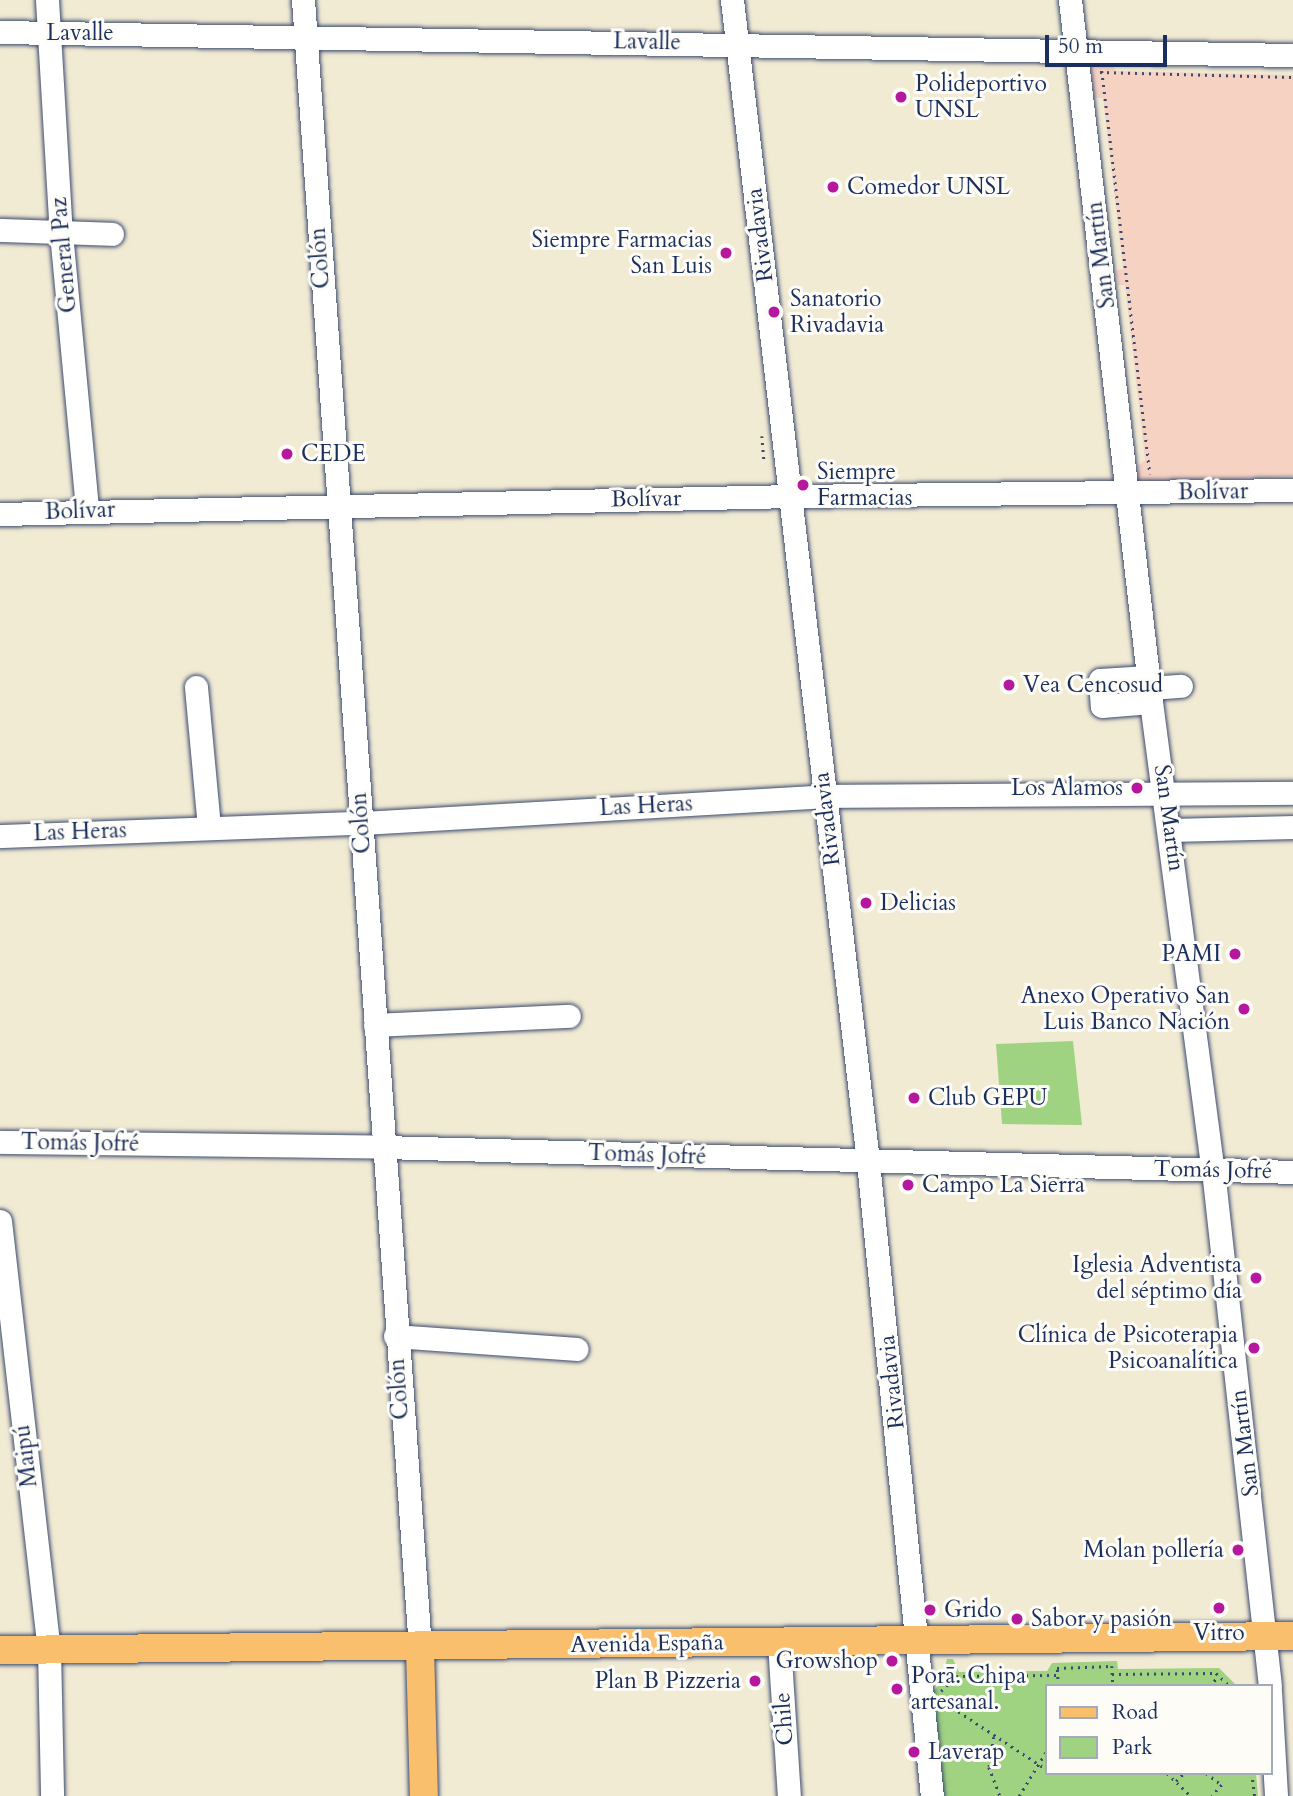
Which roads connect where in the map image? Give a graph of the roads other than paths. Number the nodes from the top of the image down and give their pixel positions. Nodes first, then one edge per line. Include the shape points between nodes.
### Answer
1 (47, 0) edge
2 (303, 0) edge
3 (732, 0) edge
4 (1070, 0) edge
5 (0, 32) edge
6 (51, 33) junction
7 (305, 35) junction
8 (737, 44) junction
9 (1077, 51) junction
10 (1293, 55) edge
11 (0, 230) edge
12 (61, 233) junction
13 (112, 234) dead end
14 (1293, 490) edge
15 (1128, 493) junction
16 (791, 496) junction
17 (337, 507) junction
18 (87, 510) junction
19 (0, 514) edge
20 (1181, 686) dead end
21 (197, 687) dead end
22 (1150, 689) junction
23 (1293, 793) edge
24 (824, 796) junction
25 (1167, 796) junction
26 (361, 823) junction
27 (209, 827) junction
28 (1293, 827) edge
29 (1171, 830) junction
30 (0, 836) edge
31 (569, 1016) dead end
32 (375, 1025) junction
33 (0, 1142) edge
34 (383, 1147) junction
35 (868, 1162) junction
36 (1213, 1170) junction
37 (1293, 1172) edge
38 (0, 1221) edge
39 (395, 1336) junction
40 (577, 1349) dead end
41 (7, 1360) edge
42 (1280, 1636) edge
43 (919, 1638) junction
44 (779, 1643) junction
45 (420, 1647) junction
46 (49, 1649) junction
47 (0, 1650) edge
48 (1271, 1684) edge
49 (1272, 1724) edge
50 (52, 1796) edge
51 (424, 1796) edge
52 (789, 1796) edge
53 (932, 1796) edge
54 (1276, 1796) edge

1 - 6 street, General Paz
2 - 7 street, Colón
3 - 8 street, Rivadavia
4 - 9 street, San Martín
5 - 6 street, Lavalle
6 - 7 street, Lavalle
6 - 12 street, General Paz
7 - 8 street, Lavalle
7 - 17 street, Colón
8 - 9 street, Lavalle
8 - 16 street, Rivadavia
9 - 10 street, Lavalle
9 - 15 street, San Martín
11 - 12 street
12 - 13 street
12 - 18 street, General Paz
14 - 15 street, Bolívar
15 - 16 street, Bolívar
15 - 22 street, San Martín
16 - 17 street, Bolívar
16 - 24 street, Rivadavia
17 - 18 street, Bolívar
17 - 26 street, Colón
18 - 19 street, Bolívar
20 - 22 street
21 - 27 street
22 - 25 street, San Martín
23 - 25 street, Las Heras
24 - 25 street, Las Heras
24 - 26 street, Las Heras
24 - 35 street, Rivadavia
25 - 29 street, San Martín
26 - 27 street, Las Heras
26 - 32 street, Colón
27 - 30 street, Las Heras
28 - 29 street
29 - 36 street, San Martín
31 - 32 street
32 - 34 street, Colón
33 - 34 street, Tomás Jofré
34 - 35 street, Tomás Jofré
34 - 39 street, Colón
35 - 36 street, Tomás Jofré
35 - 43 street, Rivadavia
36 - 37 street, Tomás Jofré
36 - 42 street, San Martín
38 - 41 street, Maipú
39 - 40 street
39 - 45 street, Colón
41 - 46 street, Maipú
42 - 43 main road, Avenida España
42 - 48 street, San Martín
43 - 44 main road, Avenida España
43 - 53 street, Rivadavia
44 - 45 main road, Avenida España
44 - 52 street, Chile
45 - 46 main road, Avenida España
45 - 51 main road
46 - 47 main road, Avenida España
46 - 50 street, Maipú
49 - 54 street, San Martín

